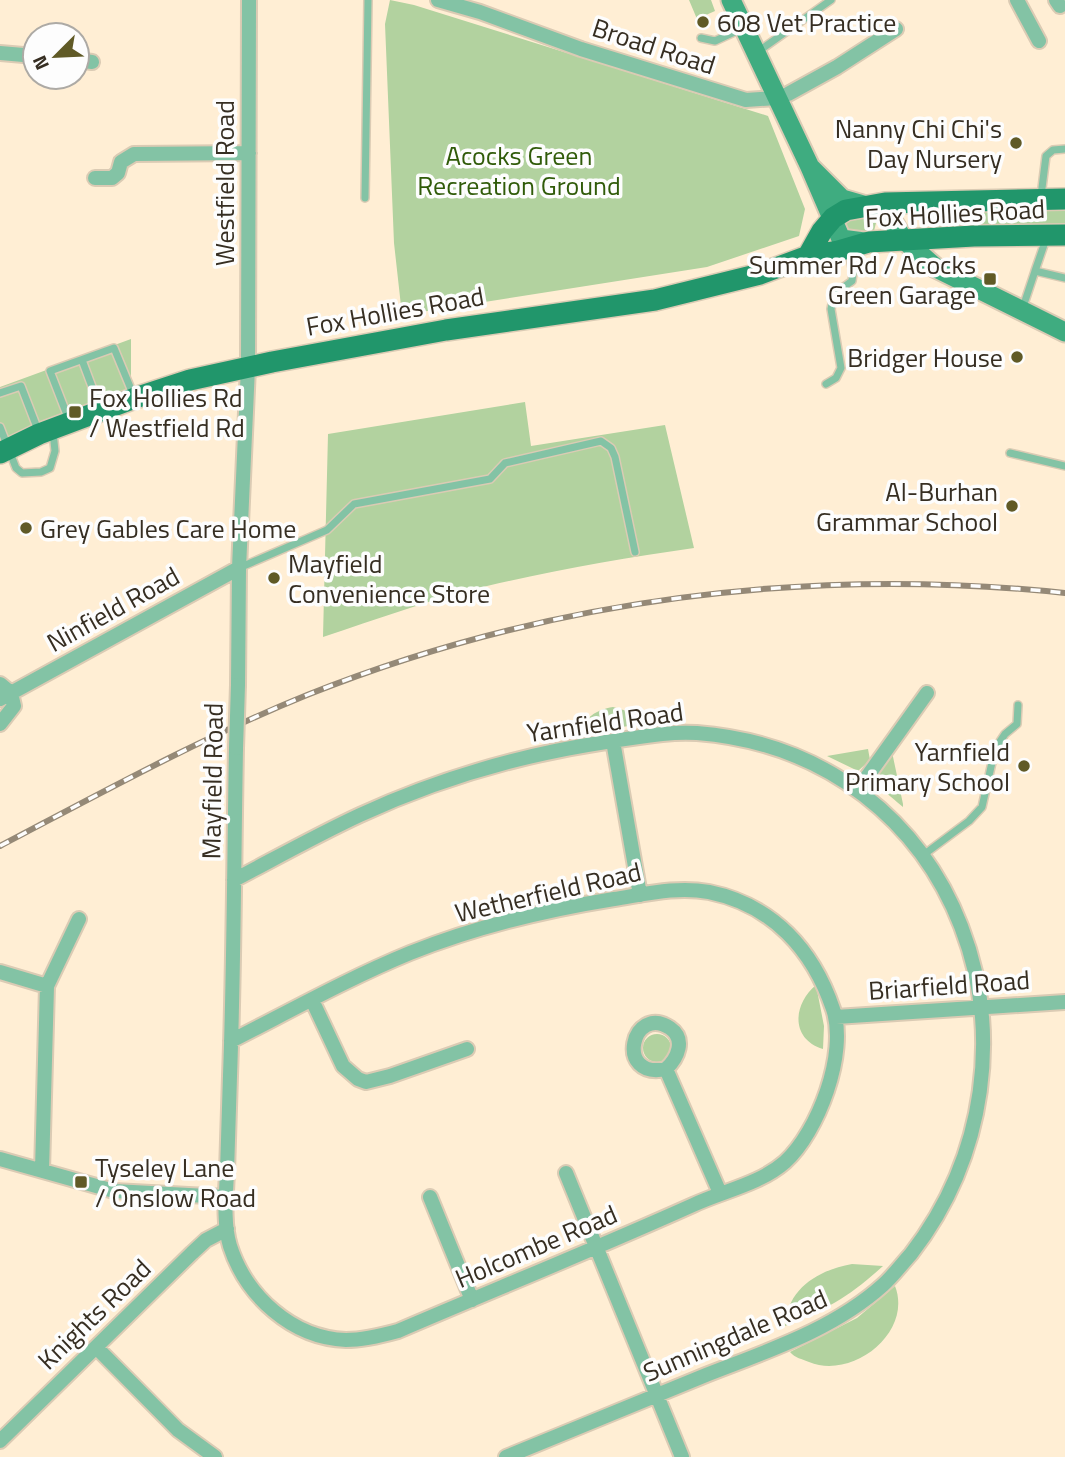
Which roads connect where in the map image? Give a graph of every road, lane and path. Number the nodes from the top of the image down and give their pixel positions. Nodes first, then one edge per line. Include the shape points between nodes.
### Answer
1 (249, 0) edge
2 (368, 0) edge
3 (438, 0) edge
4 (731, 0) edge
5 (831, 0) edge
6 (1017, 0) edge
7 (744, 28) junction
8 (896, 29) dead end
9 (701, 38) dead end
10 (1039, 41) dead end
11 (0, 53) edge
12 (755, 53) junction
13 (21, 55) edge
14 (777, 98) junction
15 (1065, 149) edge
16 (249, 153) junction
17 (810, 167) junction
18 (95, 178) dead end
19 (365, 198) dead end
20 (1065, 199) edge
21 (1041, 200) junction
22 (864, 206) junction
23 (833, 218) junction
24 (1056, 235) edge
25 (903, 239) junction
26 (869, 242) junction
27 (848, 248) junction
28 (808, 256) junction
29 (1035, 271) junction
30 (1065, 278) edge
31 (1022, 311) junction
32 (1065, 332) edge
33 (82, 360) junction
34 (248, 367) junction
35 (825, 384) dead end
36 (0, 393) edge
37 (135, 398) junction
38 (101, 410) junction
39 (0, 427) edge
40 (54, 428) junction
41 (4, 451) edge
42 (1010, 453) dead end
43 (1065, 466) edge
44 (635, 552) dead end
45 (239, 568) junction
46 (4, 692) edge
47 (928, 693) dead end
48 (1018, 705) dead end
49 (0, 724) edge
50 (613, 741) junction
51 (859, 788) junction
52 (926, 853) junction
53 (234, 880) junction
54 (640, 895) junction
55 (79, 919) dead end
56 (0, 972) edge
57 (47, 986) junction
58 (312, 1000) junction
59 (1065, 1002) edge
60 (992, 1007) junction
61 (836, 1017) junction
62 (231, 1041) junction
63 (467, 1049) dead end
64 (666, 1069) dead end
65 (0, 1159) edge
66 (42, 1171) junction
67 (566, 1173) dead end
68 (720, 1193) junction
69 (226, 1196) junction
70 (430, 1196) dead end
71 (227, 1229) junction
72 (597, 1248) junction
73 (472, 1300) junction
74 (97, 1348) junction
75 (657, 1395) junction
76 (0, 1441) edge
77 (215, 1457) edge
78 (506, 1457) edge
79 (681, 1457) edge

1 - 16 street, Westfield Road
2 - 19 lane
3 - 14 street, Broad Road via 746,100
4 - 7 main road
5 - 12 lane
6 - 10 street
7 - 9 lane via 715,41
7 - 12 main road
8 - 14 street
11 - 13 street
12 - 14 main road
14 - 17 main road
15 - 21 lane via 1045,156
16 - 18 street via 134,154 121,162 112,178
16 - 34 street, Westfield Road
17 - 22 main road via 842,199
17 - 23 main road
20 - 21 main road, Fox Hollies Road
21 - 22 main road, Fox Hollies Road
22 - 23 main road, Fox Hollies Road
22 - 25 main road via 887,212
23 - 26 main road via 841,239
23 - 28 main road, Fox Hollies Road
24 - 25 main road, Fox Hollies Road
24 - 29 lane
25 - 26 main road, Fox Hollies Road
25 - 31 main road via 936,268
26 - 27 main road, Fox Hollies Road
27 - 28 main road, Fox Hollies Road
27 - 35 lane via 852,281 834,294 831,309 841,368 836,378
28 - 34 main road, Fox Hollies Road via 760,274 655,300 421,334
29 - 30 lane
29 - 31 lane
31 - 32 main road
33 - 37 lane via 114,348
33 - 38 lane
33 - 40 lane via 50,371
34 - 37 main road, Fox Hollies Road
34 - 45 street, Mayfield Road
36 - 40 lane via 21,386
37 - 38 main road, Fox Hollies Road
38 - 40 main road, Fox Hollies Road
39 - 41 lane
40 - 41 main road, Fox Hollies Road
40 - 41 lane via 50,468 22,473
42 - 43 lane
44 - 45 lane via 615,457 601,441 505,463 490,479 354,504 327,530
45 - 46 street, Ninfield Road
45 - 53 street, Mayfield Road, bridge
46 - 49 street, Ninfield Road via 13,706
47 - 51 street
48 - 52 lane via 1017,724 995,749 982,807
50 - 51 street, Yarnfield Road via 664,733 728,736 806,759
50 - 53 street, Yarnfield Road via 497,763 448,779 357,816
50 - 54 street
51 - 52 street, Yarnfield Road via 903,824
52 - 60 street, Yarnfield Road via 959,901 971,928
53 - 62 street, Mayfield Road
54 - 58 street, Wetherfield Road via 539,914 446,940
54 - 61 street, Wetherfield Road via 681,889 710,892 758,910 780,924 805,952 822,979
55 - 57 street
56 - 57 street
57 - 66 street
58 - 62 street, Wetherfield Road
58 - 63 street via 344,1066 366,1082
59 - 60 street, Briarfield Road
60 - 61 street, Briarfield Road
60 - 75 street, Sunningdale Road via 986,1117 971,1164 932,1230 886,1283 841,1317
61 - 68 street, Holcombe Road via 830,1084 819,1115 802,1141 768,1175
62 - 69 street, Mayfield Road
64 - 68 street
65 - 66 street
66 - 69 street via 114,1191
67 - 72 street
68 - 72 street, Holcombe Road
69 - 71 street, Holcombe Road
70 - 73 street
71 - 73 street, Holcombe Road via 233,1254 259,1299 293,1324 334,1339 379,1337
71 - 74 street, Knights Road via 206,1240
72 - 73 street, Holcombe Road
72 - 75 street
74 - 76 street, Knights Road
74 - 77 street via 178,1430
75 - 78 street, Sunningdale Road
75 - 79 street

